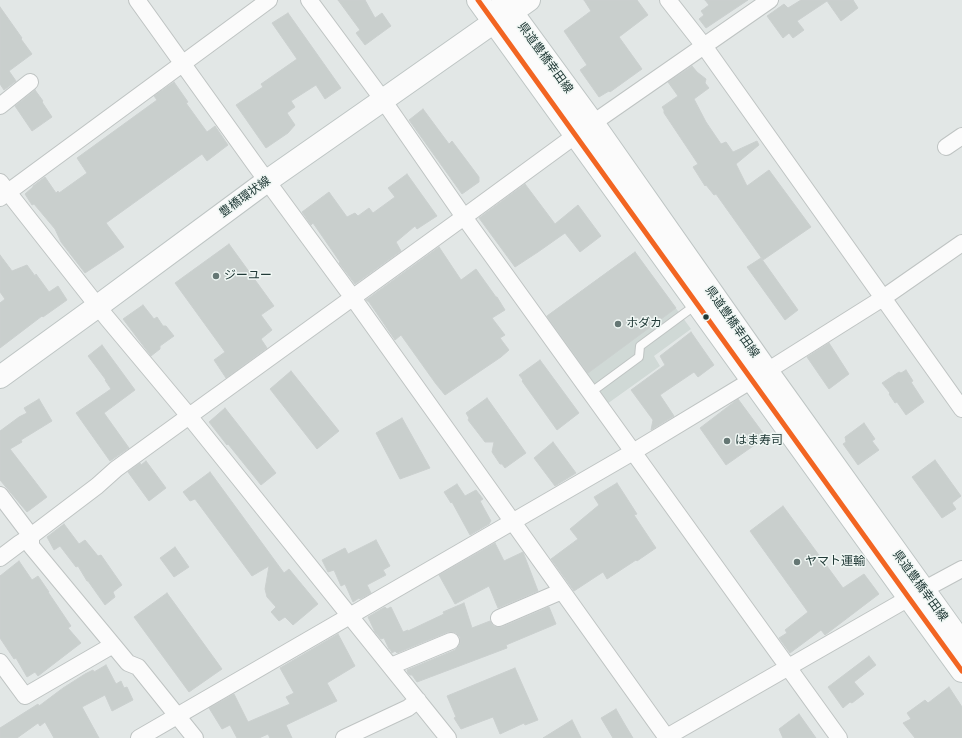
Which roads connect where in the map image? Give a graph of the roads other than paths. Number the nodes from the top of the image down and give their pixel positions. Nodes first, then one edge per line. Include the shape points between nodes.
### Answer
1 (137, 0) edge
2 (269, 0) edge
3 (309, 0) edge
4 (478, 0) edge
5 (530, 0) edge
6 (668, 0) edge
7 (770, 0) edge
8 (502, 9) edge
9 (704, 46) junction
10 (183, 64) junction
11 (30, 82) dead end
12 (383, 100) junction
13 (0, 106) edge
14 (584, 129) junction
15 (962, 136) edge
16 (946, 147) dead end
17 (267, 181) junction
18 (3, 191) edge
19 (464, 217) junction
20 (962, 243) edge
21 (353, 298) junction
22 (883, 298) junction
23 (697, 304) junction
24 (98, 306) junction
25 (760, 376) junction
26 (0, 377) edge
27 (590, 393) junction
28 (962, 409) edge
29 (189, 416) junction
30 (633, 452) junction
31 (0, 495) edge
32 (512, 522) junction
33 (32, 536) junction
34 (0, 558) edge
35 (962, 569) edge
36 (562, 591) junction
37 (916, 594) junction
38 (350, 616) junction
39 (499, 618) dead end
40 (451, 641) dead end
41 (962, 643) edge
42 (113, 645) junction
43 (0, 662) edge
44 (391, 666) junction
45 (788, 668) junction
46 (962, 671) edge
47 (418, 700) junction
48 (178, 716) junction
49 (139, 738) edge
50 (195, 738) edge
51 (344, 738) edge
52 (448, 738) edge
53 (666, 738) edge
54 (839, 738) edge

1 - 10 street
2 - 10 street
3 - 12 street
4 - 8 main road, 県道豊橋幸田線
5 - 8 main road, 豊橋環状線
6 - 9 street
7 - 9 street
8 - 12 main road, 豊橋環状線
8 - 14 main road, 県道豊橋幸田線
9 - 14 street
9 - 22 street
10 - 17 street
10 - 18 street
11 - 13 street
12 - 17 main road, 豊橋環状線
12 - 19 street
14 - 19 street
14 - 23 main road, 県道豊橋幸田線
14 - 25 main road, 県道豊橋幸田線
15 - 16 street
17 - 21 street
17 - 24 main road, 豊橋環状線
18 - 24 street
19 - 21 street
19 - 27 street
20 - 22 street
21 - 29 street
21 - 32 street
22 - 25 street
22 - 28 street
23 - 25 main road, 県道豊橋幸田線
23 - 27 lane via 640,346 639,357
24 - 26 main road, 豊橋環状線
24 - 29 street
25 - 30 street
25 - 37 main road, 県道豊橋幸田線
27 - 30 street
29 - 33 street via 116,469
29 - 38 street
30 - 32 street
30 - 45 street
31 - 33 street
32 - 36 street
32 - 38 street
33 - 34 street
33 - 42 street via 31,546
35 - 37 street
36 - 39 street
36 - 53 street
37 - 41 main road, 県道豊橋幸田線
37 - 45 street
37 - 46 main road, 県道豊橋幸田線
38 - 44 street
38 - 48 street
40 - 44 street
42 - 43 street via 25,696
42 - 48 street via 128,663 138,667
44 - 47 street
45 - 53 street
45 - 54 street
47 - 51 street via 408,708
47 - 52 street
48 - 49 street
48 - 50 street

